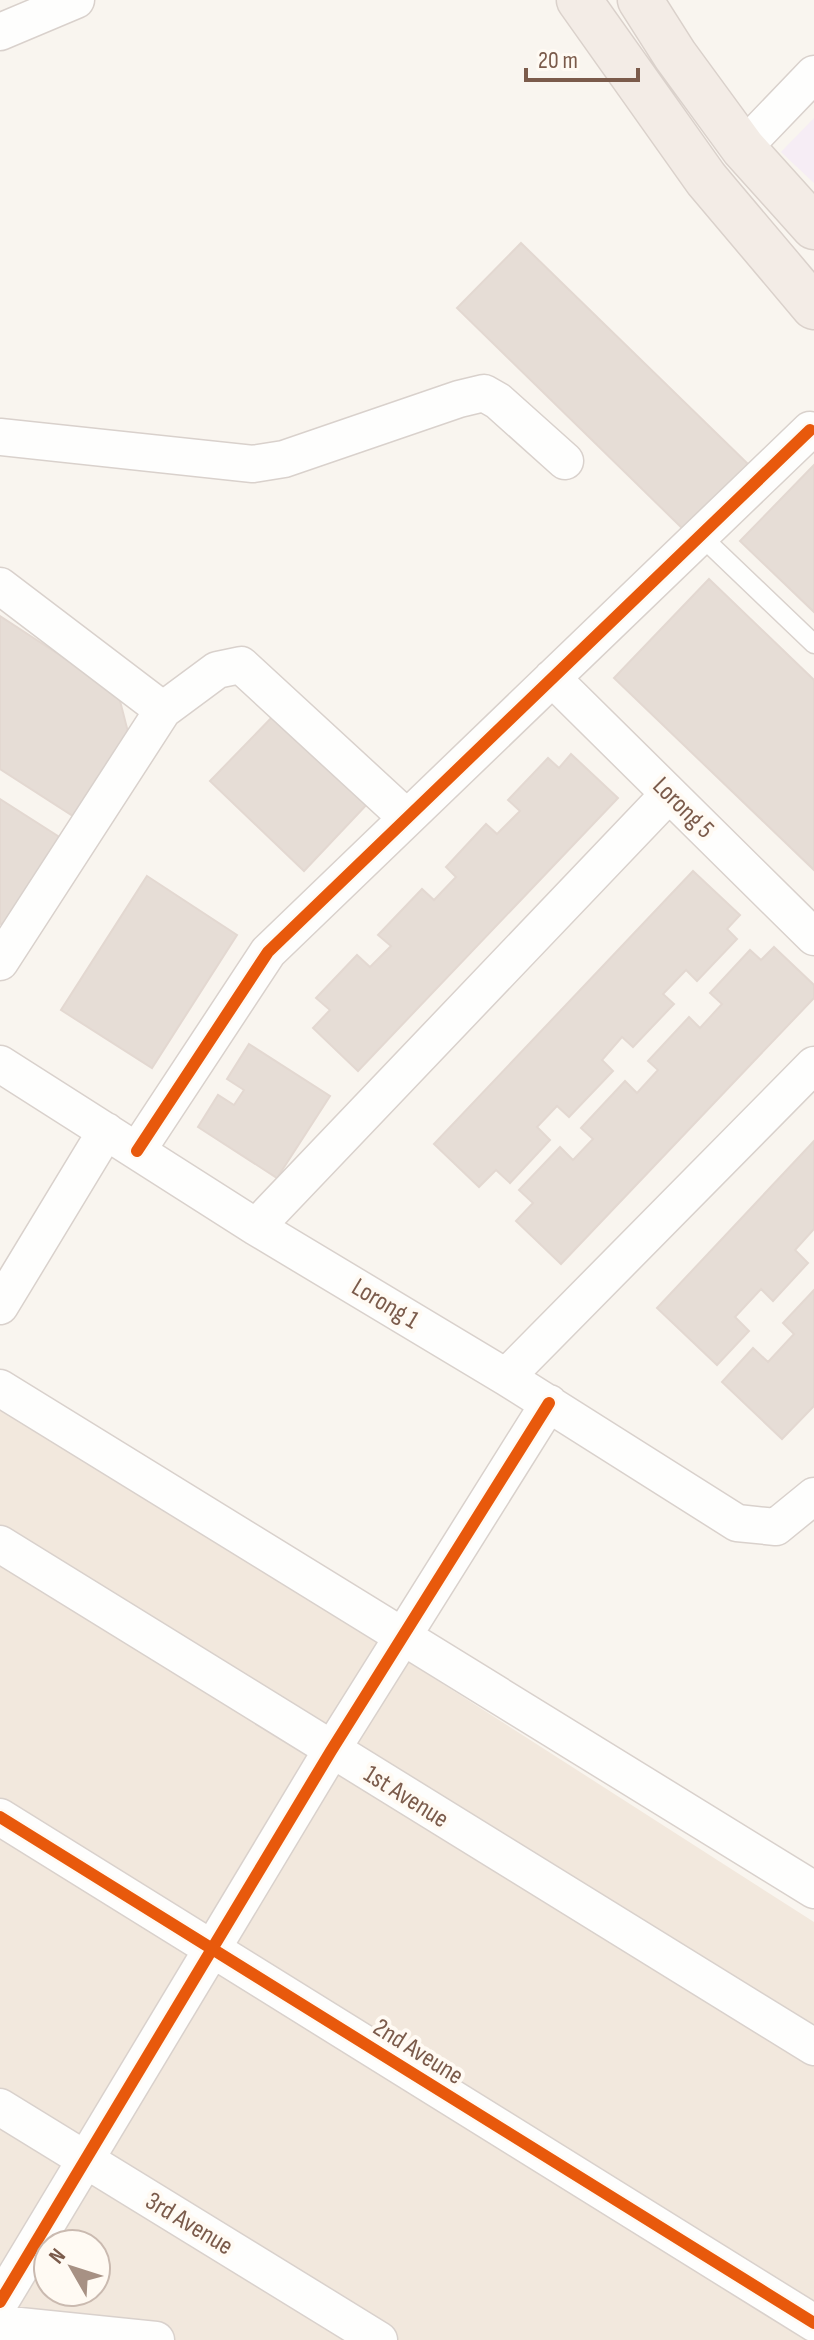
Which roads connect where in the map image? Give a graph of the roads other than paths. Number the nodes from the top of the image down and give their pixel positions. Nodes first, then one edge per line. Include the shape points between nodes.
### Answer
1 (76, 0) edge
2 (579, 0) edge
3 (640, 0) edge
4 (0, 32) edge
5 (814, 74) edge
6 (743, 148) junction
7 (814, 227) edge
8 (814, 307) edge
9 (812, 432) edge
10 (0, 437) edge
11 (565, 461) dead end
12 (700, 535) junction
13 (0, 586) edge
14 (814, 644) edge
15 (552, 678) junction
16 (163, 710) junction
17 (669, 794) junction
18 (407, 818) junction
19 (814, 937) edge
20 (0, 962) edge
21 (0, 1064) edge
22 (814, 1065) edge
23 (106, 1131) junction
24 (137, 1151) junction
25 (256, 1227) junction
26 (0, 1306) edge
27 (506, 1377) junction
28 (0, 1388) edge
29 (549, 1403) junction
30 (814, 1496) edge
31 (0, 1544) edge
32 (403, 1634) junction
33 (331, 1751) junction
34 (0, 1817) edge
35 (814, 1890) edge
36 (211, 1949) junction
37 (814, 2047) edge
38 (0, 2107) edge
39 (84, 2160) junction
40 (0, 2302) edge
41 (814, 2323) edge
42 (0, 2324) edge
43 (156, 2340) edge
44 (379, 2340) edge

1 - 4 street
2 - 8 highway via 706,179
3 - 6 highway
5 - 6 street
6 - 7 highway
9 - 12 street
10 - 11 street via 253,464 284,459 484,393
12 - 14 lane
12 - 15 street
13 - 16 street
15 - 17 street, Lorong 5
15 - 18 street
16 - 18 street via 217,670 241,665
16 - 20 street
17 - 19 street, Lorong 5
17 - 25 street
18 - 24 street via 268,952
21 - 23 street, Lorong 1
22 - 27 street
23 - 24 street, Lorong 1
23 - 26 street
24 - 25 street, Lorong 1
25 - 27 street, Lorong 1
27 - 29 street, Lorong 1
28 - 32 street
29 - 30 street, Lorong 1 via 737,1523 776,1527
29 - 32 street
31 - 33 street, 1st Avenue
32 - 33 street
32 - 35 street
33 - 36 street
33 - 37 street, 1st Avenue
34 - 36 street, 2nd Aveune
36 - 39 street
36 - 41 street, 2nd Aveune
38 - 39 street, 3rd Avenue
39 - 40 street
39 - 44 street, 3rd Avenue
42 - 43 street

